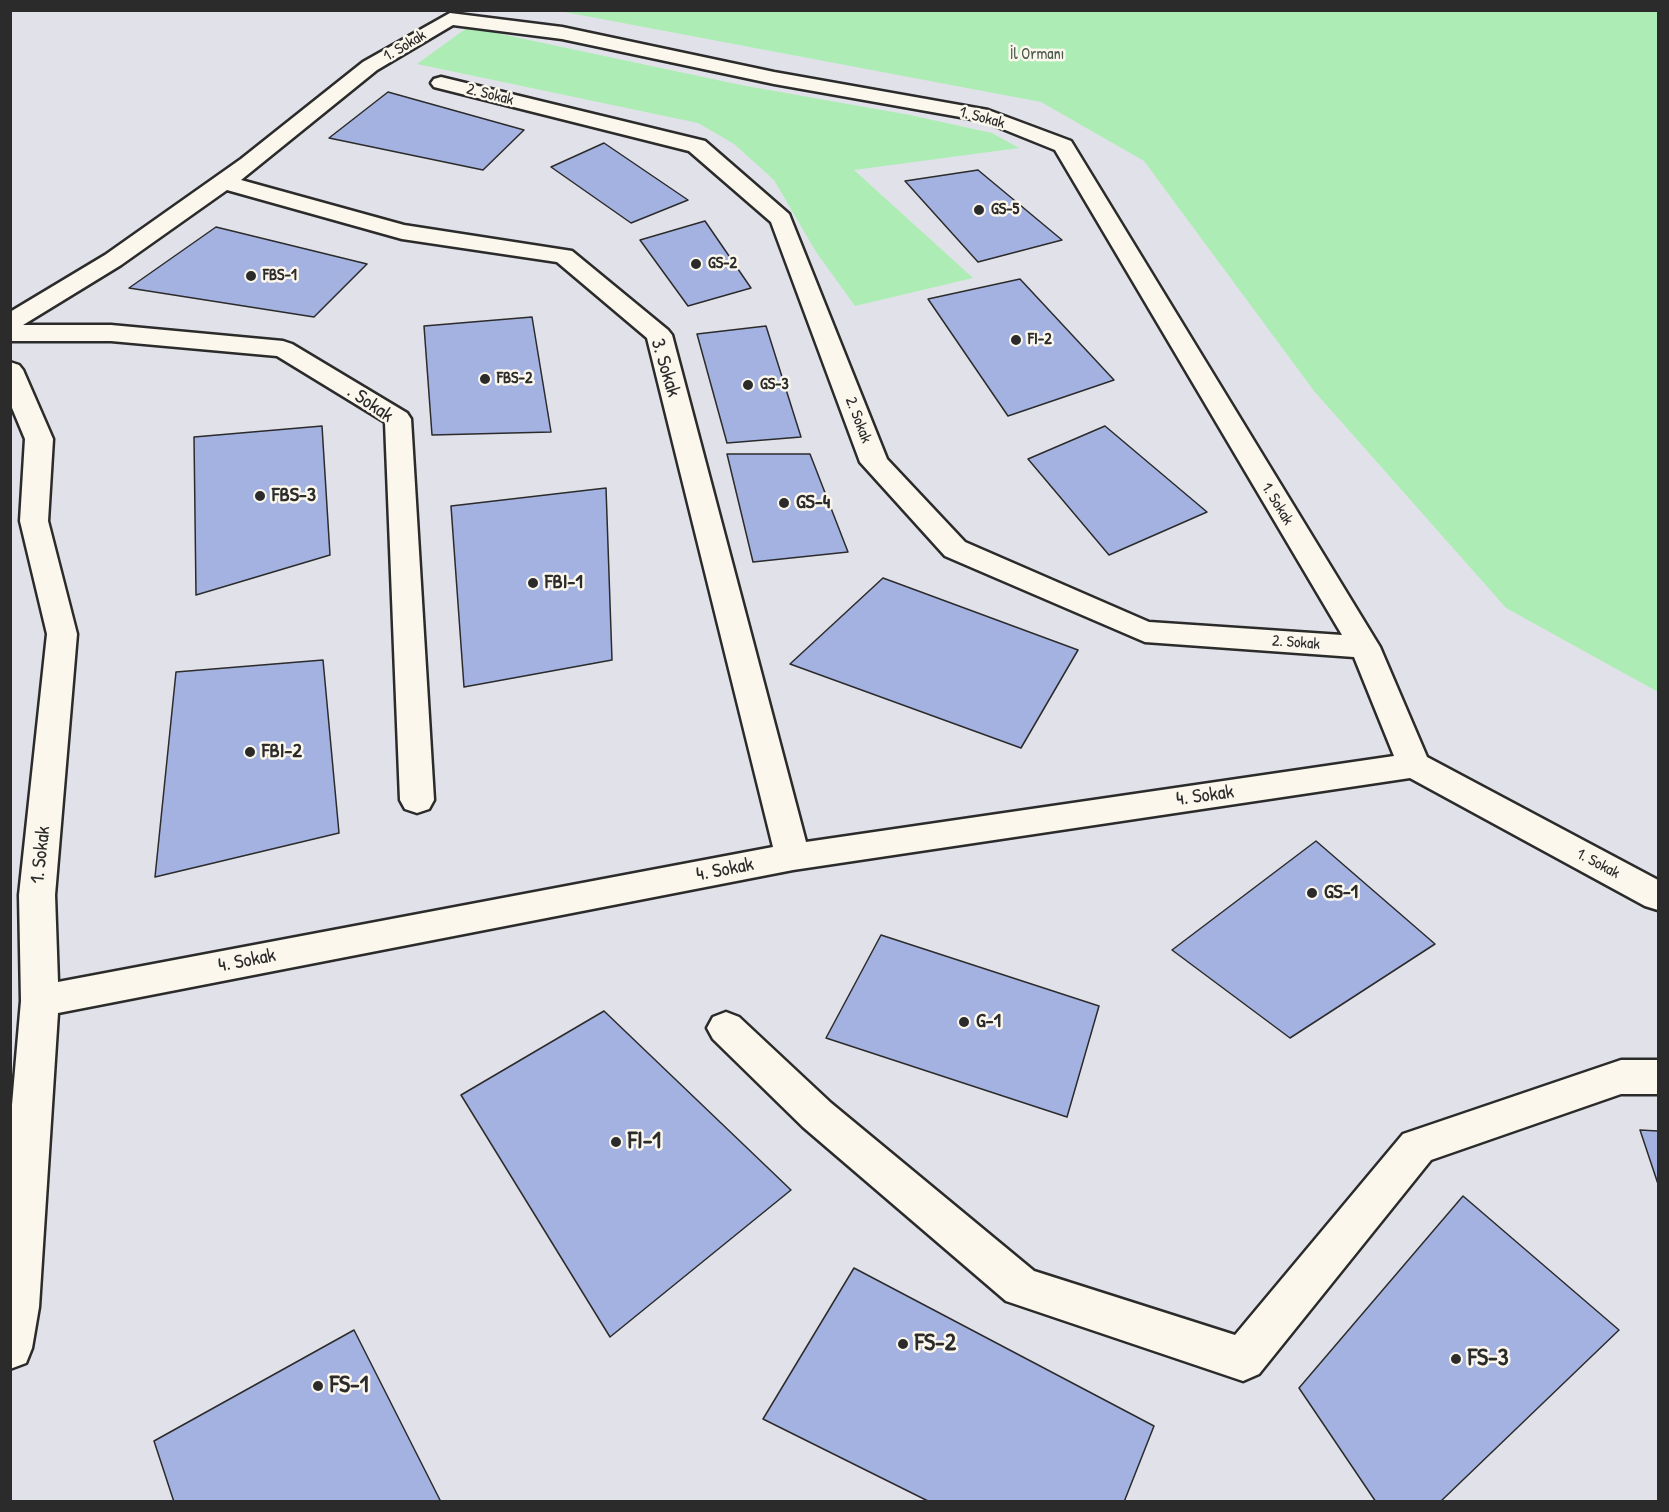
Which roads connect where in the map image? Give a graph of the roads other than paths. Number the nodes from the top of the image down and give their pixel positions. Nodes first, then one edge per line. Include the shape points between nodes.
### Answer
1 (441, 83) dead end
2 (224, 182) junction
3 (10, 323) edge
4 (10, 333) edge
5 (10, 370) edge
6 (22, 526) edge
7 (1365, 647) junction
8 (1414, 765) junction
9 (417, 800) dead end
10 (793, 857) junction
11 (1659, 896) edge
12 (40, 1001) junction
13 (726, 1028) dead end
14 (1659, 1077) edge
15 (10, 1348) edge

1 - 7 street, 2. Sokak via 697,146 781,219 874,462 955,549 1145,632
2 - 3 street, 1. Sokak via 113,260
2 - 7 street, 1. Sokak via 370,66 450,19 562,33 774,78 988,116 1063,146
2 - 10 street, 3. Sokak via 402,232 564,256 659,335
4 - 9 street, . Sokak via 111,333 283,349 398,418
5 - 6 street, 1. Sokak via 39,439
6 - 12 street, 1. Sokak via 63,634 37,895
7 - 8 street, 1. Sokak
8 - 10 street, 4. Sokak
8 - 11 street, 1. Sokak
10 - 12 street, 4. Sokak
12 - 15 street, 1. Sokak via 17,1307
13 - 14 street via 817,1115 1021,1287 1243,1359 1417,1147 1621,1077

